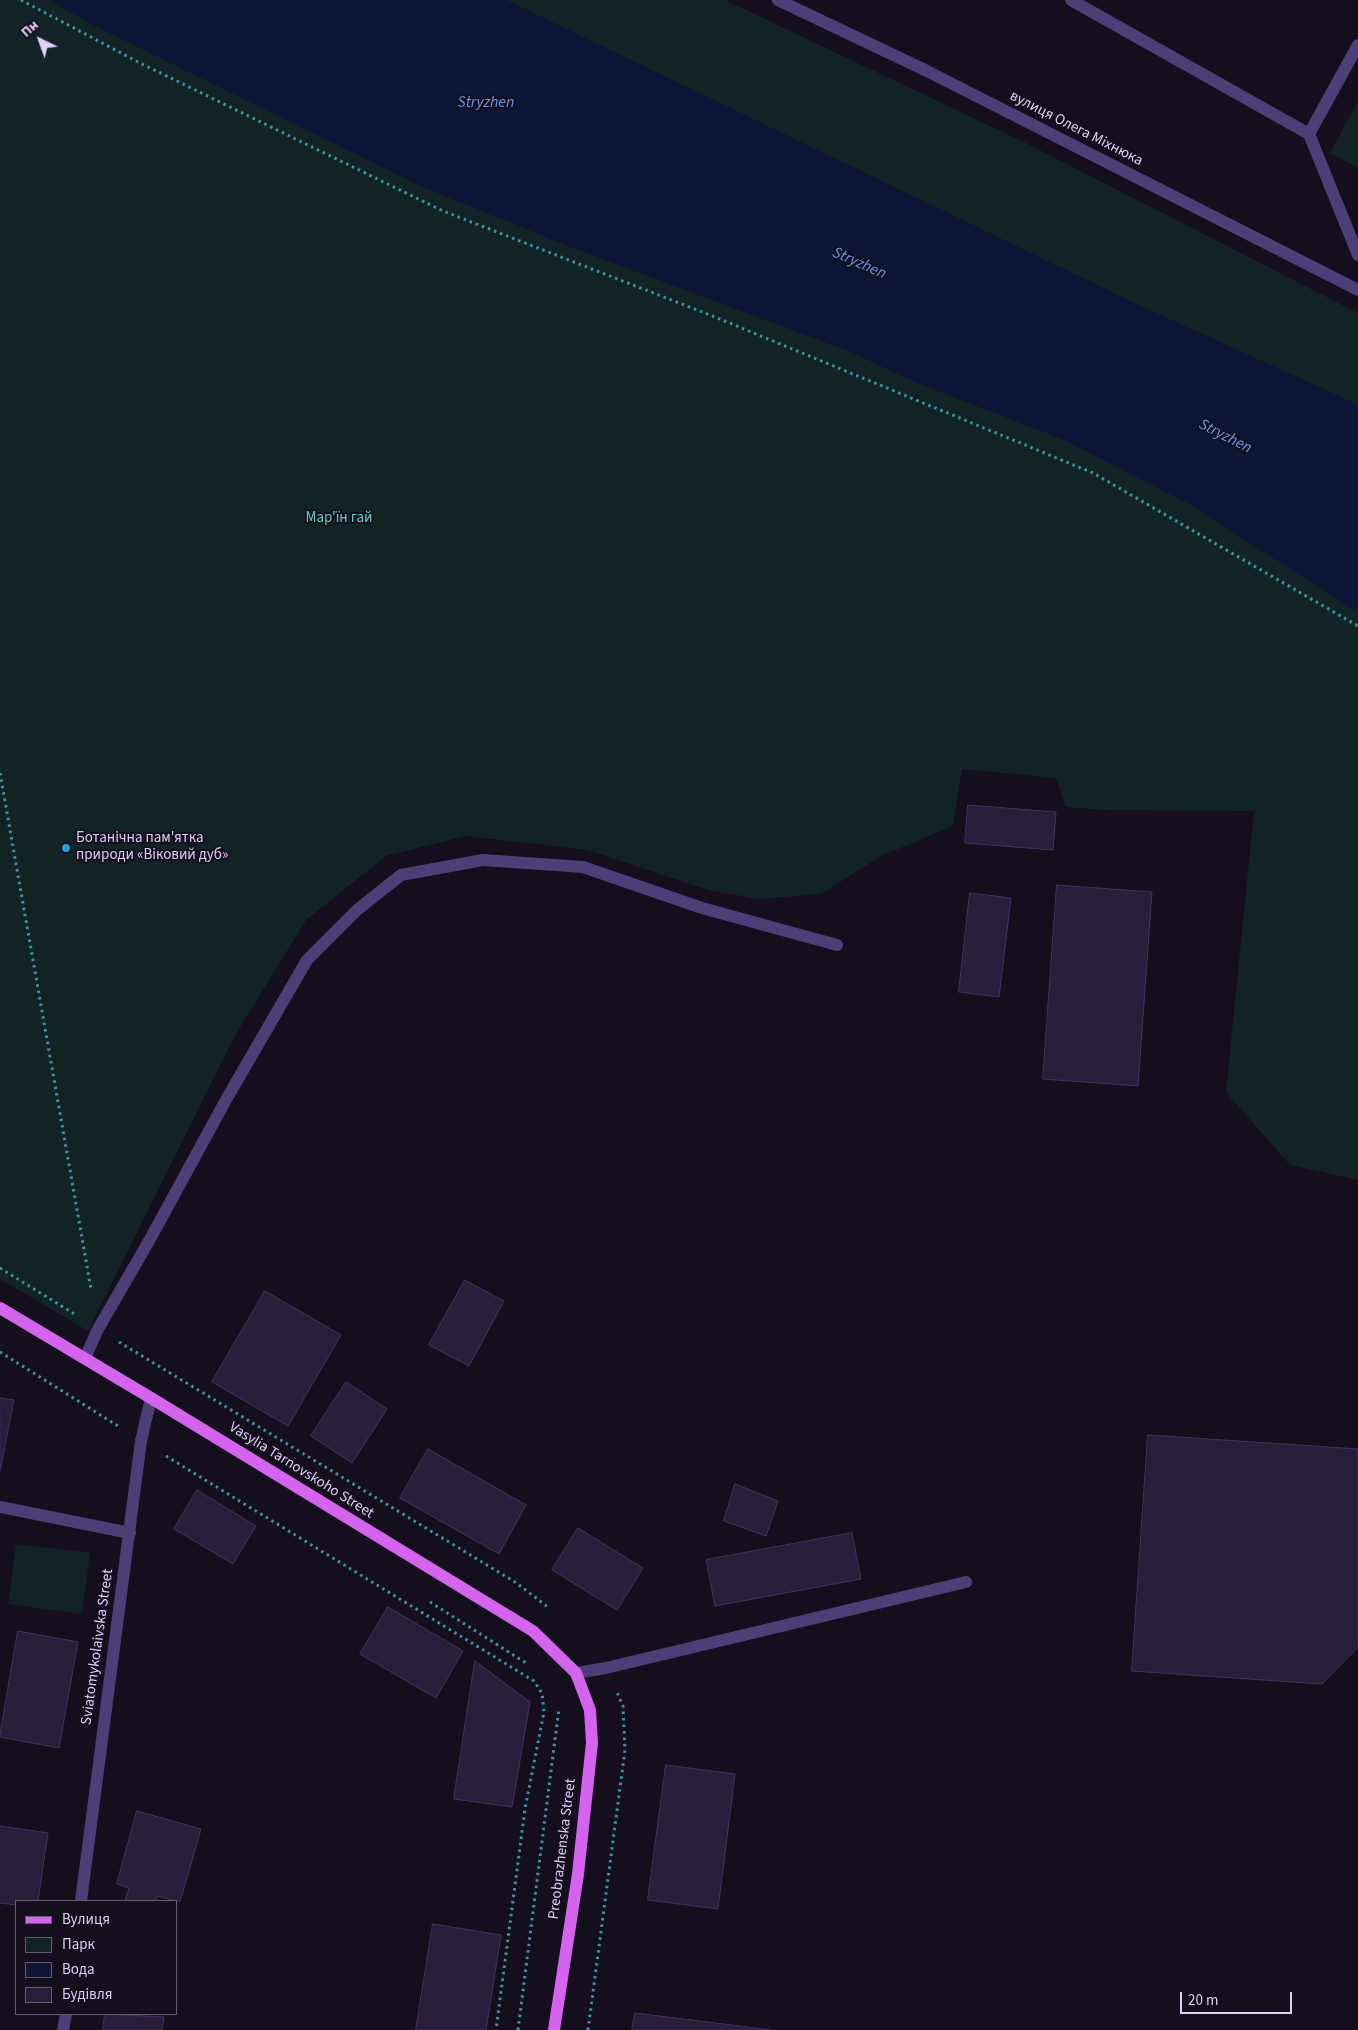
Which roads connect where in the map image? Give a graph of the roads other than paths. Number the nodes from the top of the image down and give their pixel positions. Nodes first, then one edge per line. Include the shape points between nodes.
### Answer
1 (778, 0) edge
2 (1071, 0) edge
3 (1358, 46) edge
4 (1309, 134) junction
5 (1358, 255) edge
6 (1358, 290) edge
7 (837, 945) dead end
8 (0, 1308) edge
9 (84, 1358) junction
10 (151, 1398) junction
11 (0, 1507) edge
12 (130, 1533) junction
13 (966, 1582) dead end
14 (576, 1673) junction
15 (81, 1900) edge
16 (66, 2015) edge
17 (63, 2030) edge
18 (554, 2030) edge

1 - 6 street, вулиця Олега Міхнюка via 926,70
2 - 4 street
3 - 4 street
4 - 5 street
7 - 9 street via 702,908 583,867 484,860 401,875 357,910 307,960
8 - 9 main road, Vasylia Tarnovskoho Street
9 - 10 main road, Vasylia Tarnovskoho Street
10 - 12 street, Sviatomykolaivska Street via 141,1441
10 - 14 main road, Vasylia Tarnovskoho Street via 533,1632
11 - 12 street
12 - 15 street, Sviatomykolaivska Street
13 - 14 street
14 - 18 main road, Preobrazhenska Street via 590,1710 592,1743 578,1874
16 - 17 street

